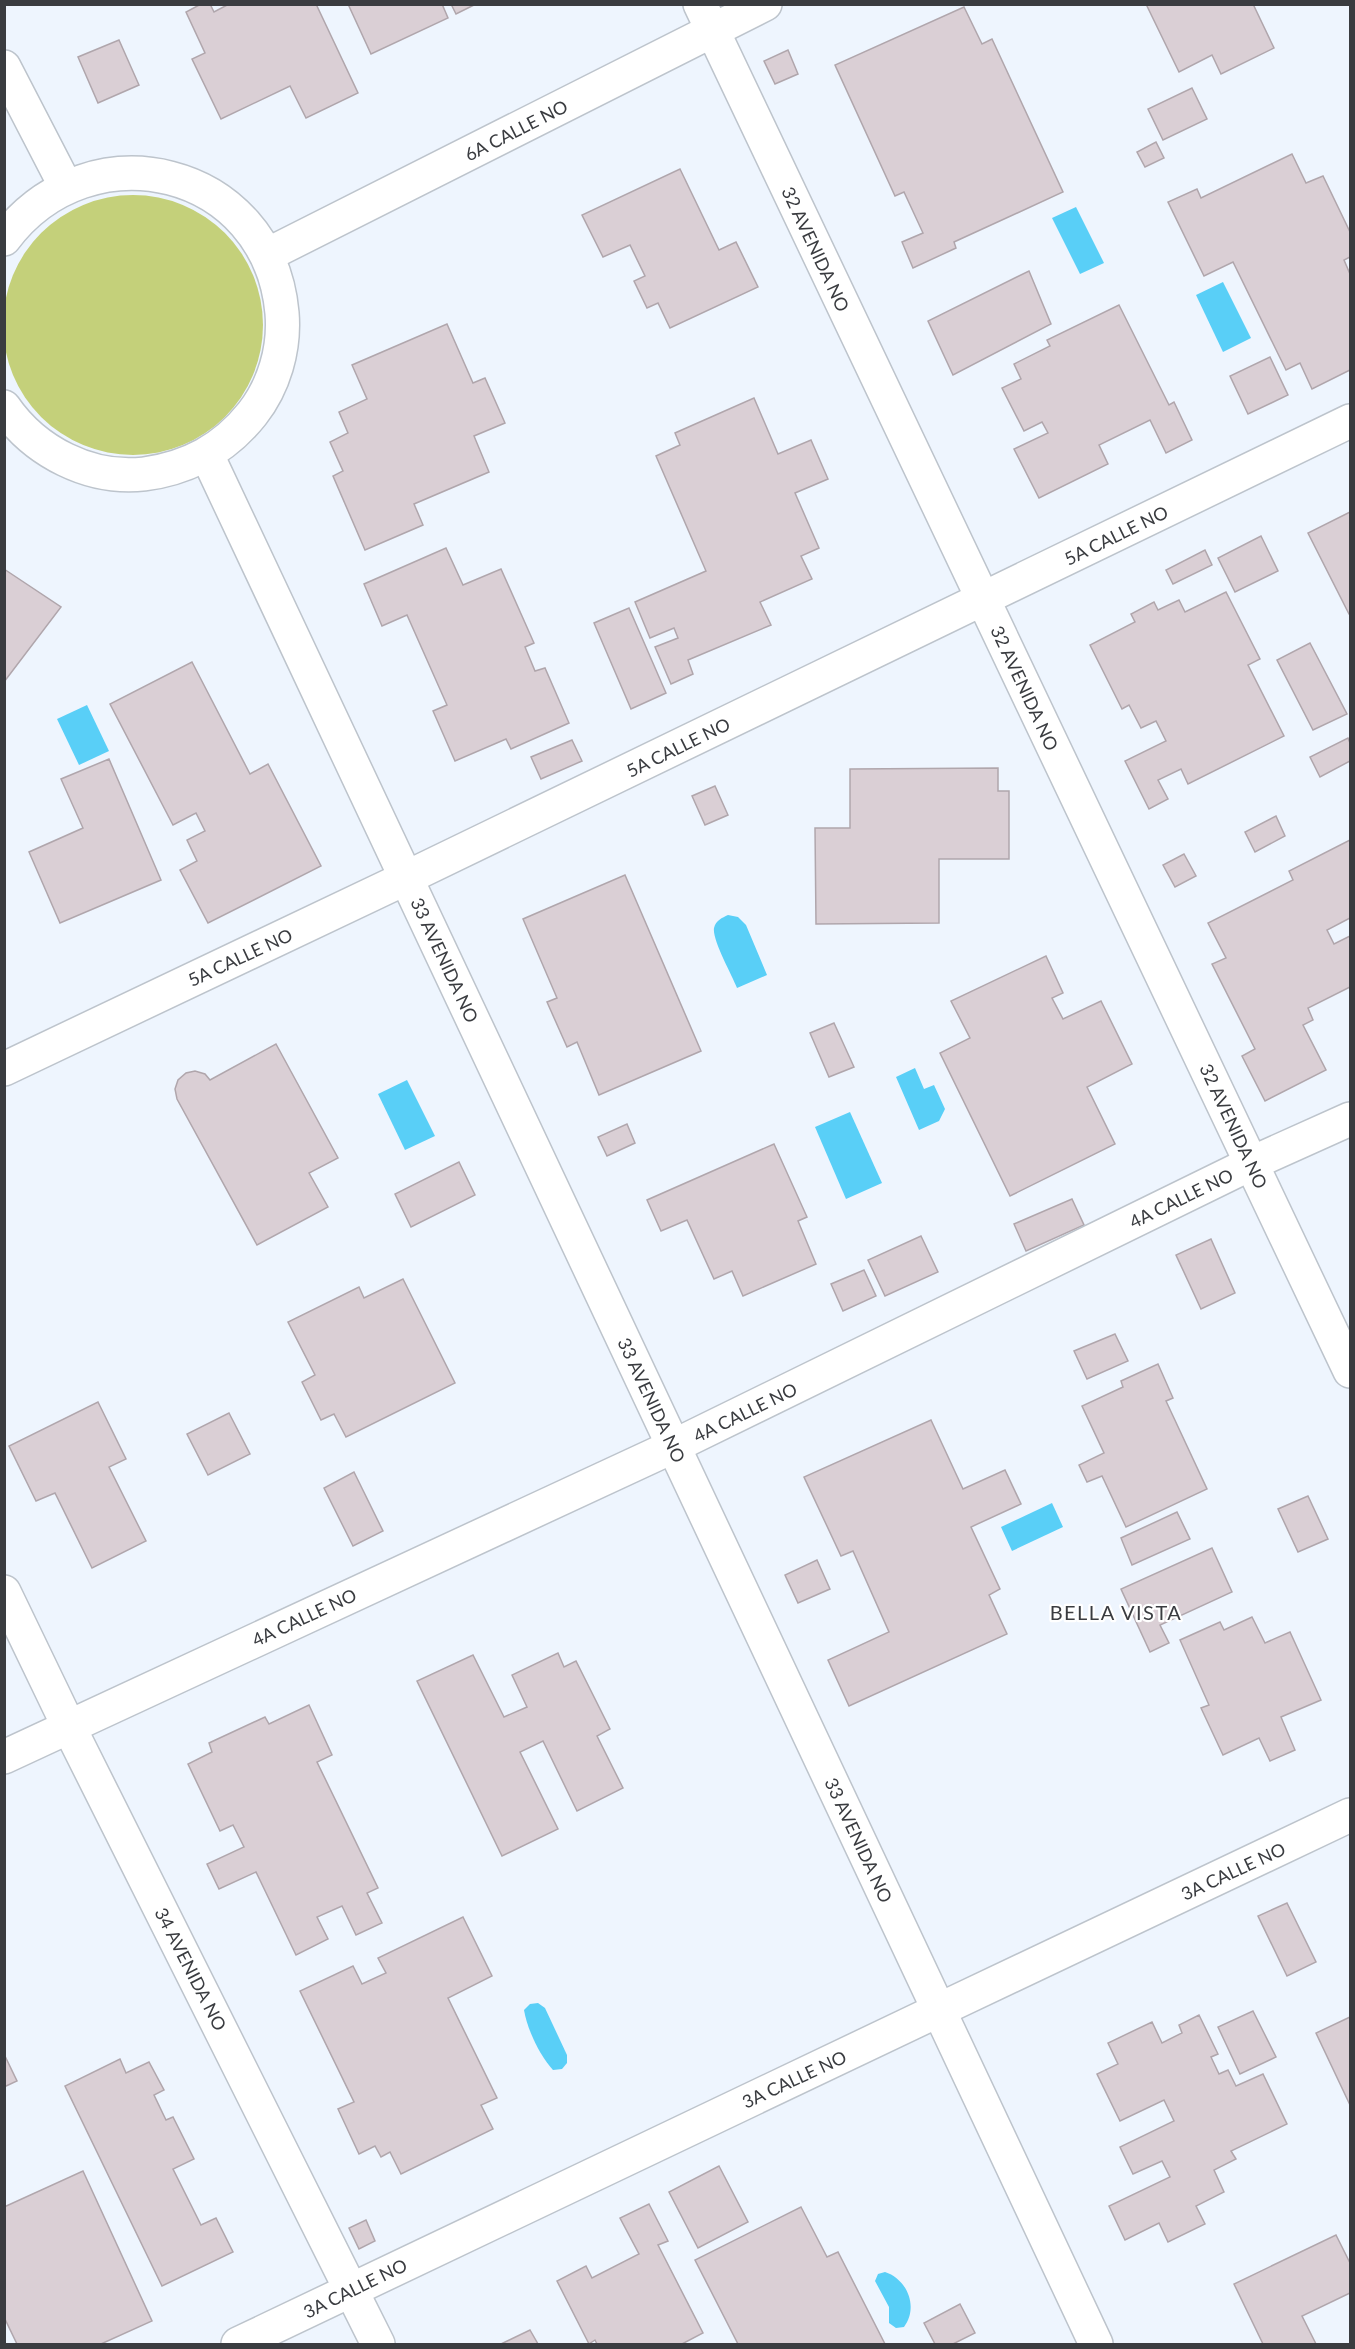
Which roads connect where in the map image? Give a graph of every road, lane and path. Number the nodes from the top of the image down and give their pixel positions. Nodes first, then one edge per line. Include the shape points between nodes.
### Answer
1 (765, 4) edge
2 (706, 18) edge
3 (4, 68) edge
4 (66, 187) junction
5 (4, 239) edge
6 (267, 255) junction
7 (4, 407) edge
8 (1350, 421) edge
9 (207, 455) junction
10 (983, 600) junction
11 (406, 878) junction
12 (4, 1069) edge
13 (1350, 1119) edge
14 (1252, 1163) junction
15 (1350, 1371) edge
16 (674, 1446) junction
17 (4, 1592) edge
18 (69, 1726) junction
19 (4, 1757) edge
20 (1350, 1815) edge
21 (939, 2010) junction
22 (352, 2289) junction
23 (238, 2344) edge
24 (378, 2344) edge
25 (1096, 2344) edge

1 - 2 street, 6A CALLE NO
2 - 6 street, 6A CALLE NO
2 - 10 street, 32 AVENIDA NO
3 - 4 street
4 - 5 street via 40,202
4 - 6 street via 97,176 130,172 164,176 196,186 225,204 248,227
6 - 9 street via 280,291 283,329 277,367 261,402 237,432
7 - 9 street via 16,425 48,452 86,469 127,476 169,471
8 - 10 street, 5A CALLE NO
9 - 11 street, 33 AVENIDA NO
10 - 11 street, 5A CALLE NO
10 - 14 street, 32 AVENIDA NO
11 - 12 street, 5A CALLE NO
11 - 16 street, 33 AVENIDA NO
13 - 14 street, 4A CALLE NO
14 - 15 street, 32 AVENIDA NO
14 - 16 street, 4A CALLE NO
16 - 18 street, 4A CALLE NO
16 - 21 street, 33 AVENIDA NO
17 - 18 street, 34 AVENIDA NO
18 - 19 street, 4A CALLE NO
18 - 22 street, 34 AVENIDA NO
20 - 21 street, 3A CALLE NO
21 - 22 street, 3A CALLE NO
21 - 25 street, 33 AVENIDA NO
22 - 23 street, 3A CALLE NO
22 - 24 street, 34 AVENIDA NO

